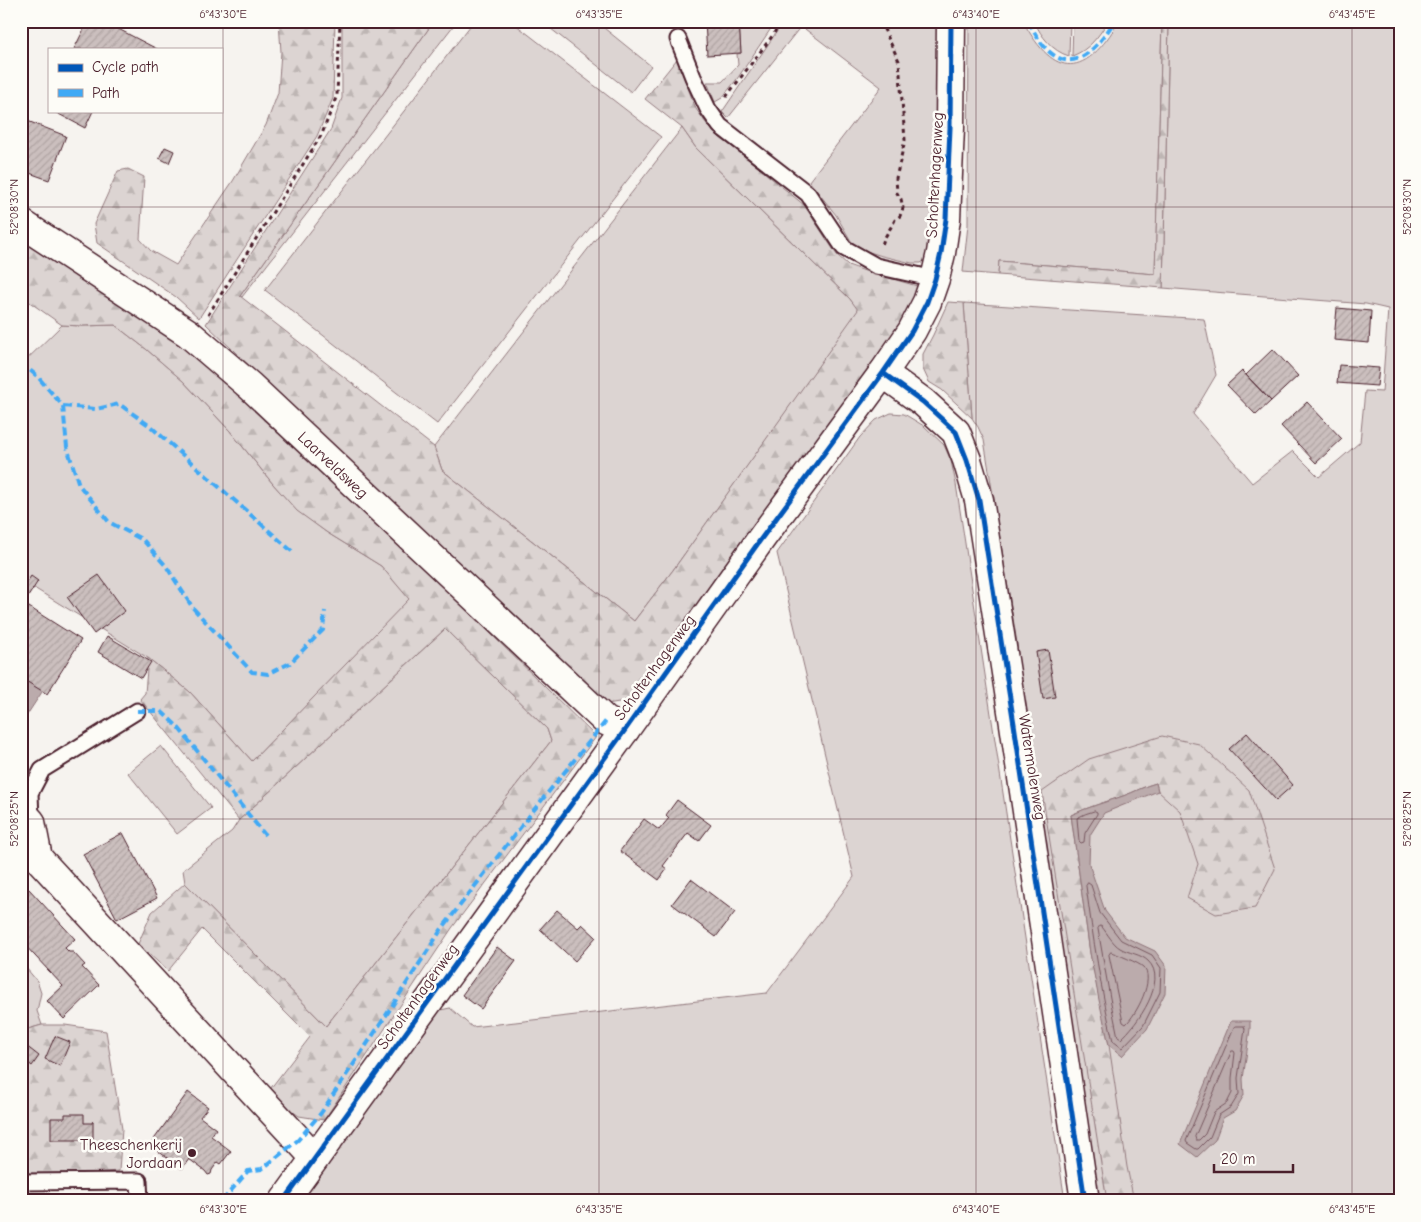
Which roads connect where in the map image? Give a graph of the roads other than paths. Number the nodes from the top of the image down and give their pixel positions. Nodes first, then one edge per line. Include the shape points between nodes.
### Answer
1 (951, 21) edge
2 (678, 39) dead end
3 (21, 223) edge
4 (935, 279) junction
5 (884, 373) junction
6 (136, 712) dead end
7 (625, 730) junction
8 (26, 816) edge
9 (30, 858) edge
10 (316, 1158) junction
11 (21, 1182) edge
12 (140, 1201) edge
13 (284, 1201) edge
14 (1085, 1201) edge

1 - 4 street, Scholtenhagenweg via 946,219
2 - 4 lane via 693,77 720,126 808,194 844,248 876,266
3 - 7 street, Laarveldsweg via 188,333 250,386 606,721
4 - 5 street, Scholtenhagenweg via 912,331
5 - 7 street, Scholtenhagenweg
5 - 14 street, Watermolenweg via 956,432 979,500
6 - 8 lane via 42,770 30,792
7 - 10 street, Scholtenhagenweg
8 - 9 street
9 - 10 street
10 - 13 street, Scholtenhagenweg
11 - 12 lane via 139,1181

